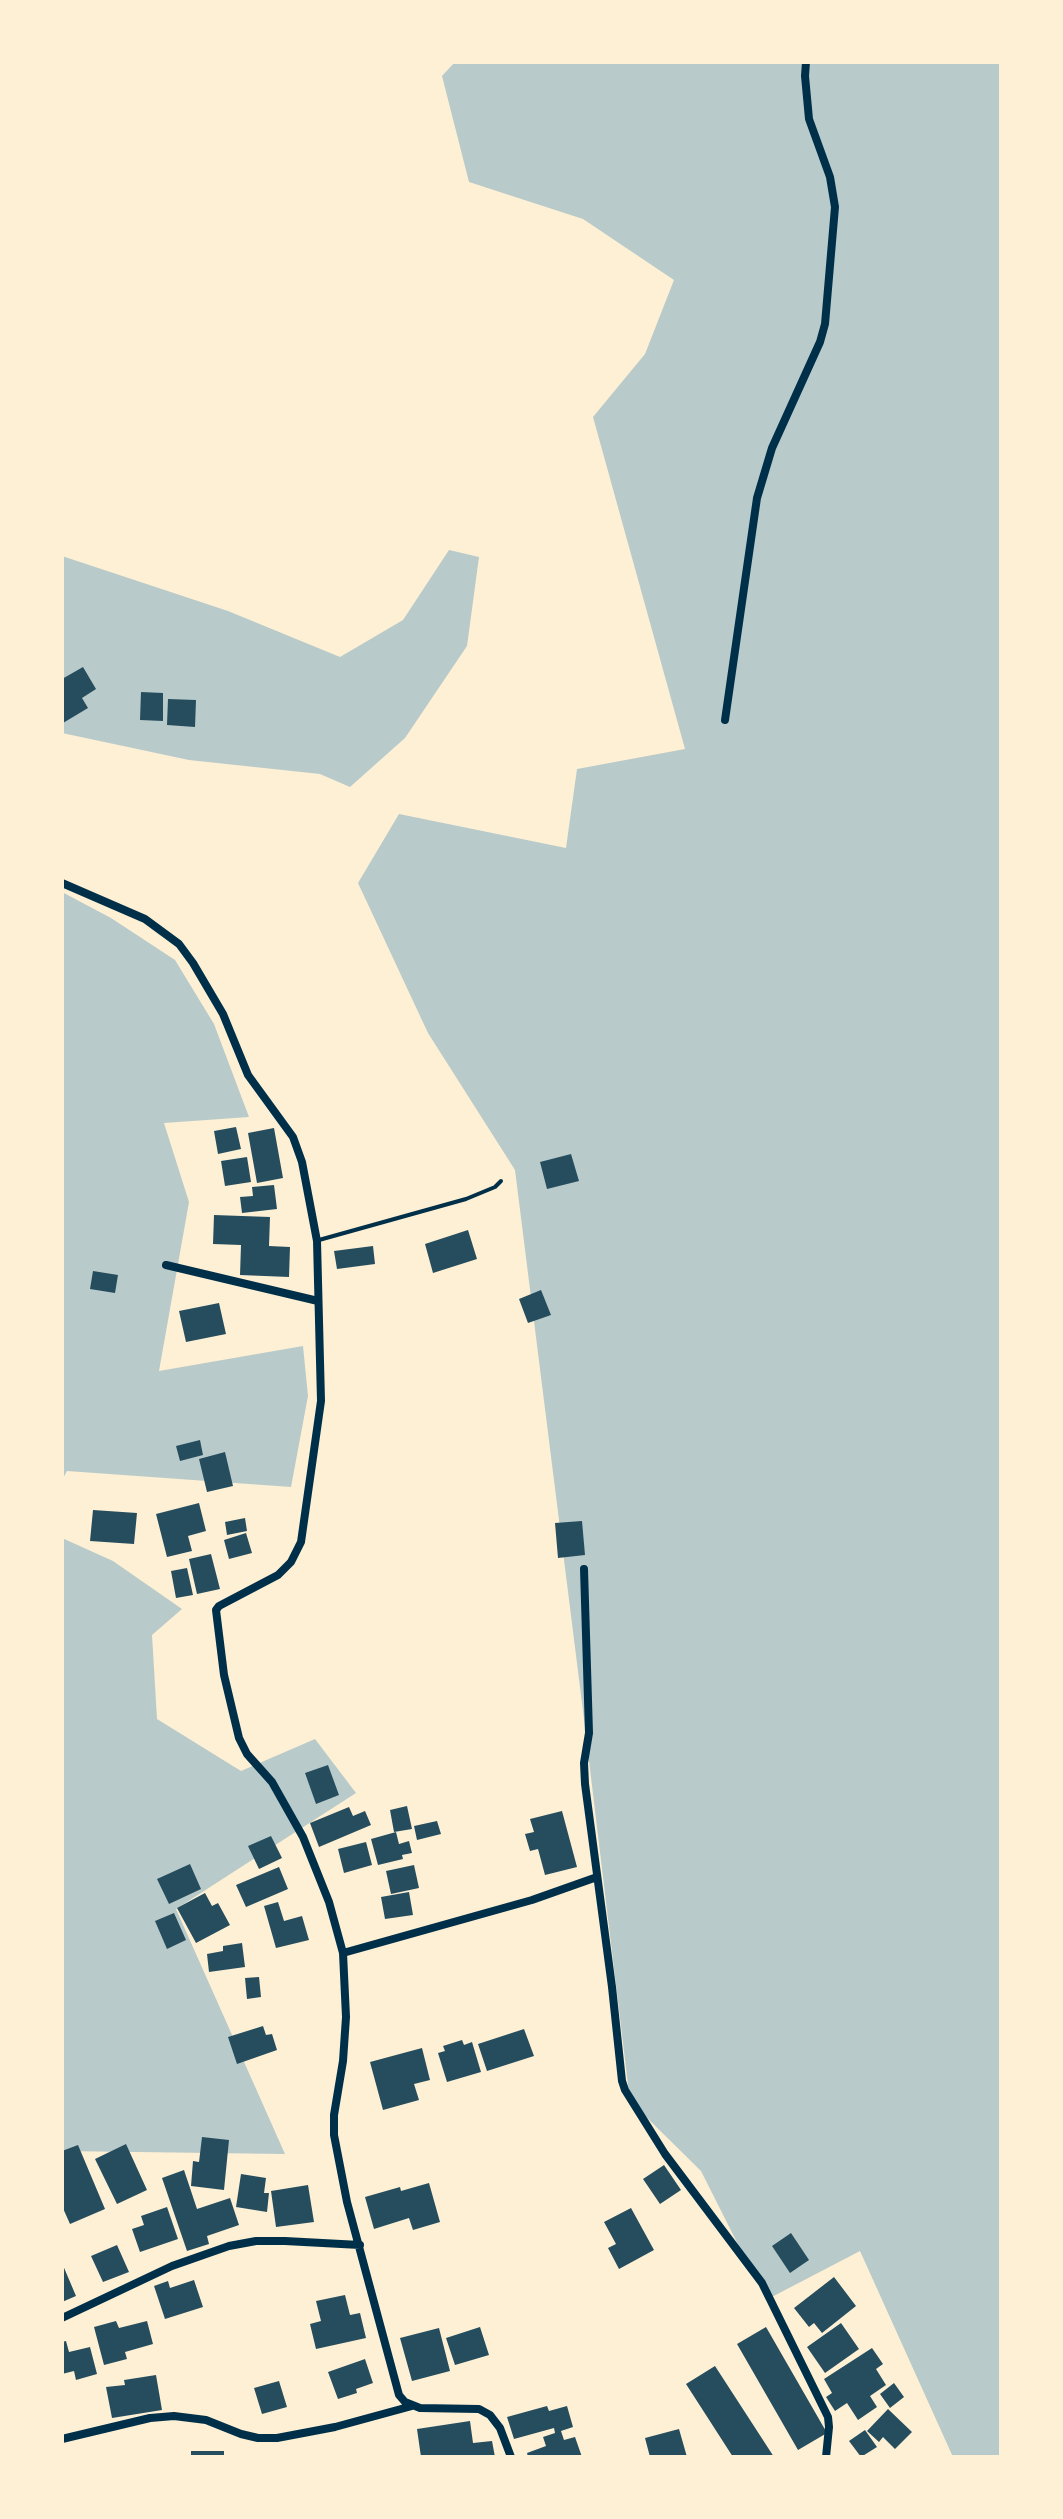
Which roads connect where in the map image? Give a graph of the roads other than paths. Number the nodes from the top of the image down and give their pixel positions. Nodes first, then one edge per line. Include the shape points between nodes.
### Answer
1 (806, 62) edge
2 (725, 720) dead end
3 (62, 883) edge
4 (501, 1181) dead end
5 (317, 1241) junction
6 (166, 1265) dead end
7 (318, 1301) junction
8 (584, 1569) dead end
9 (597, 1877) junction
10 (343, 1953) junction
11 (360, 2245) junction
12 (62, 2318) edge
13 (412, 2406) junction
14 (62, 2439) edge
15 (511, 2457) edge
16 (826, 2457) edge

1 - 2 street via 809,119 835,207 825,324 772,448 757,498
3 - 5 street via 145,919 179,944 193,963 223,1014 248,1075 293,1137
4 - 5 lane via 466,1199
5 - 7 street
6 - 7 street
7 - 10 street via 321,1401 301,1542 278,1575 219,1606 215,1615 239,1738 279,1792 303,1837
8 - 9 street via 589,1733 584,1763
9 - 10 street
9 - 16 street via 625,2090 665,2154 762,2283 828,2417
10 - 11 street via 346,2017 334,2135
11 - 12 street via 256,2241 229,2246 172,2266
11 - 13 street via 399,2395
13 - 14 street via 277,2438 174,2416
13 - 15 street via 479,2409 500,2428

